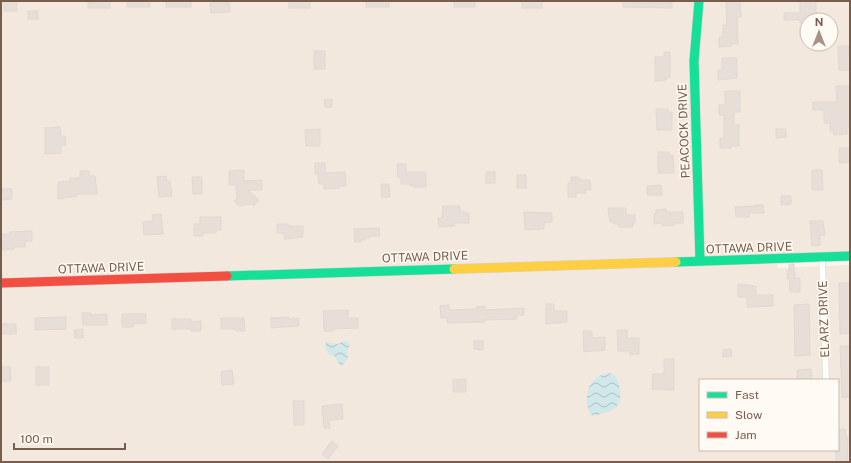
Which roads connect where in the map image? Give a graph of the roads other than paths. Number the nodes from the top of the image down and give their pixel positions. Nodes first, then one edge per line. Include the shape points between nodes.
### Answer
1 (699, 1) edge
2 (850, 256) edge
3 (822, 257) junction
4 (700, 261) junction
5 (1, 283) edge
6 (826, 379) edge

1 - 4 street, PEACOCK DRIVE via 694,61
2 - 3 street, OTTAWA DRIVE
3 - 4 street, OTTAWA DRIVE
3 - 6 street, ELARZ DRIVE
4 - 5 street, OTTAWA DRIVE

